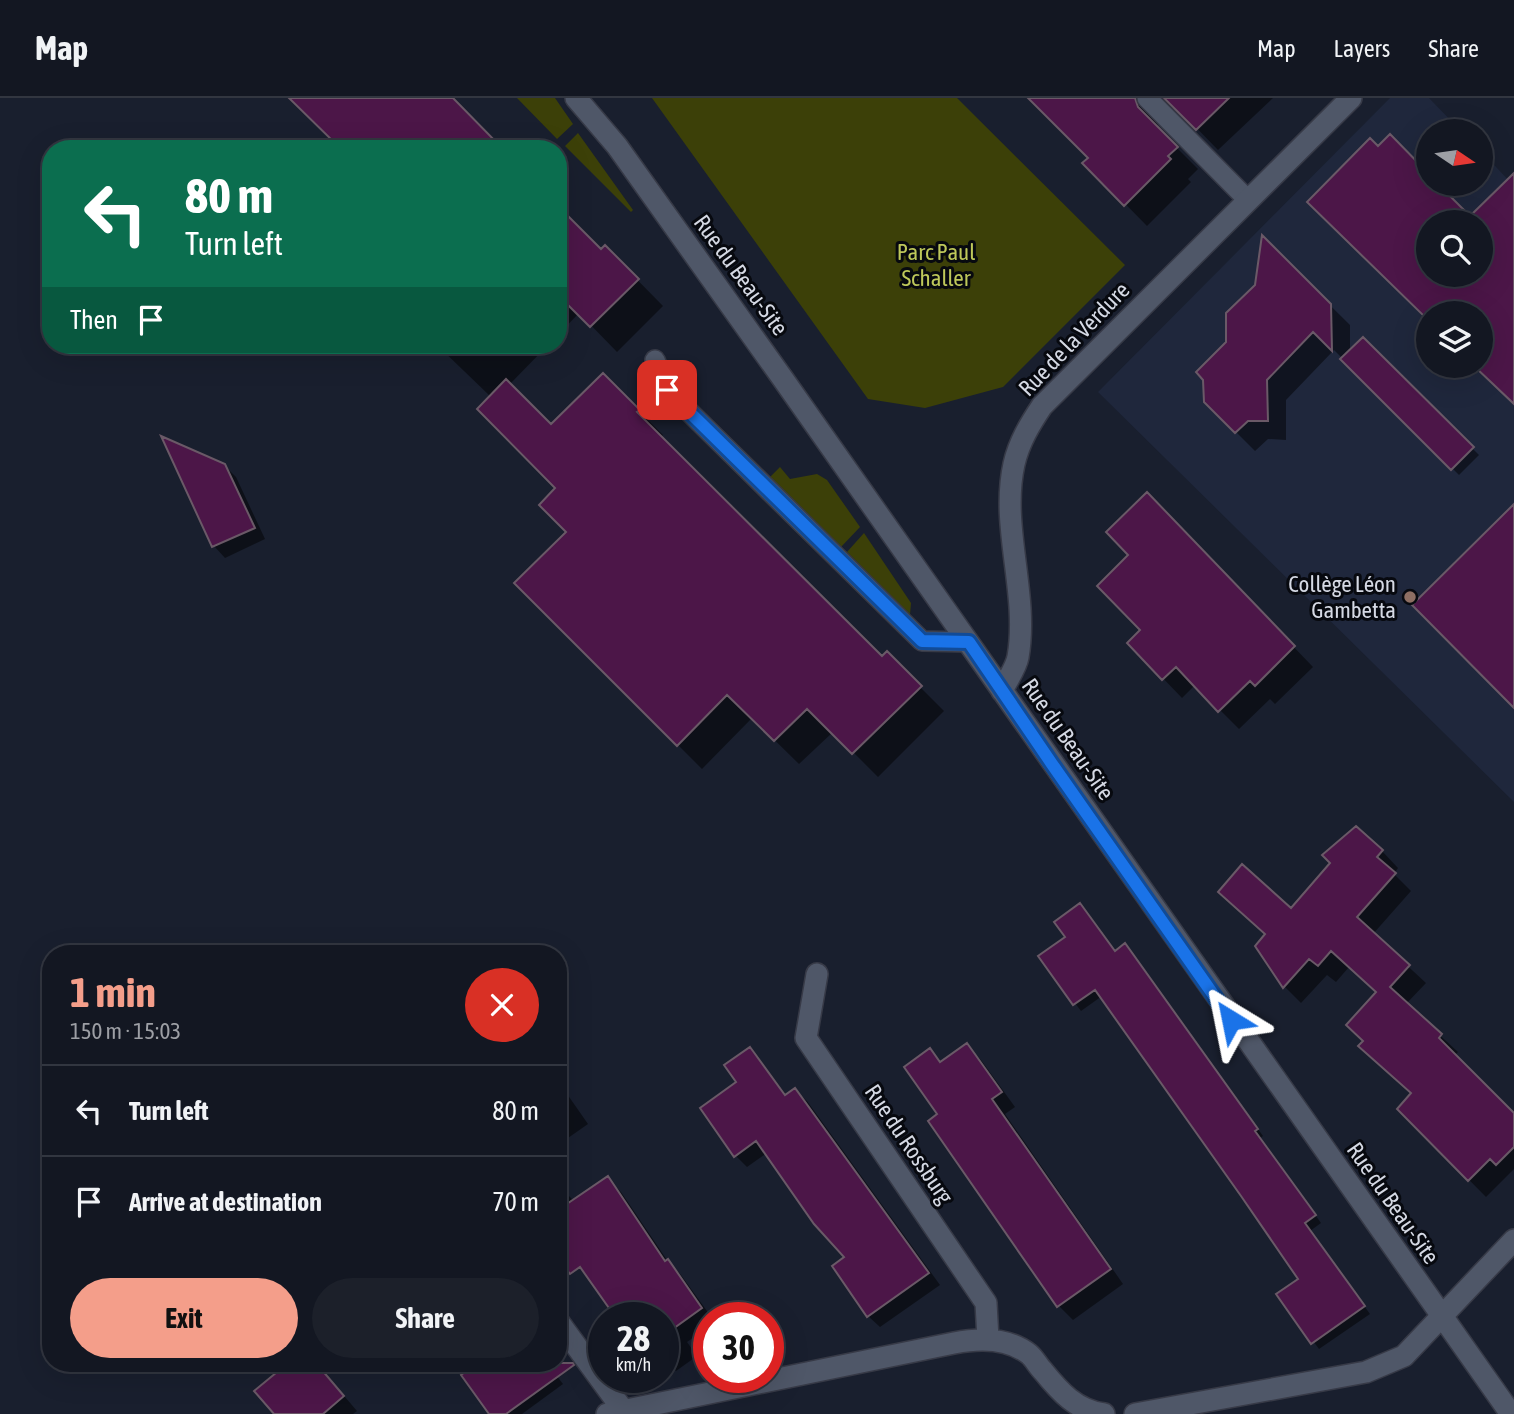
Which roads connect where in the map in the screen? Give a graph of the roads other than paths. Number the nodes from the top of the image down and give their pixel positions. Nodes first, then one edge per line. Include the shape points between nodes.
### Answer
1 (576, 98) edge
2 (1147, 98) edge
3 (1351, 98) edge
4 (1247, 199) junction
5 (655, 360) dead end
6 (969, 642) junction
7 (1002, 691) junction
8 (817, 974) dead end
9 (1514, 1240) edge
10 (1442, 1318) junction
11 (567, 1335) edge
12 (988, 1339) junction
13 (655, 1409) edge
14 (615, 1412) edge
15 (1101, 1414) edge
16 (1136, 1414) edge
17 (1511, 1414) edge

1 - 6 street, Rue du Beau-Site via 617,146
2 - 4 lane
3 - 4 street, Rue de la Verdure
4 - 7 street, Rue de la Verdure via 1042,406 1026,431 1014,463 1010,495 1020,610 1018,659
5 - 6 lane via 667,390 922,641
6 - 7 street, Rue du Beau-Site
7 - 10 street, Rue du Beau-Site
8 - 12 street, Rue du Rossburg via 806,1038 986,1303
9 - 10 street
10 - 16 street via 1405,1356 1366,1372
10 - 17 street, Rue du Beau-Site
11 - 14 street
12 - 13 street
12 - 15 street via 1029,1354 1064,1397
13 - 14 street

